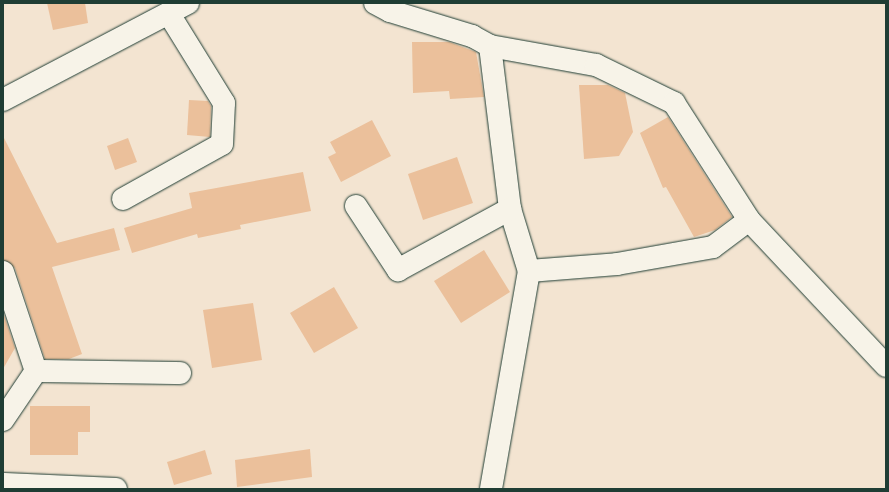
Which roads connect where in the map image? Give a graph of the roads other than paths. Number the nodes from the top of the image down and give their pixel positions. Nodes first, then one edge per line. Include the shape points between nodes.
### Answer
1 (188, 3) edge
2 (375, 3) edge
3 (169, 14) junction
4 (490, 46) junction
5 (3, 100) edge
6 (123, 199) dead end
7 (356, 206) dead end
8 (510, 209) junction
9 (749, 220) junction
10 (529, 271) junction
11 (3, 272) edge
12 (886, 366) edge
13 (36, 371) junction
14 (180, 373) dead end
15 (3, 420) edge
16 (3, 484) edge
17 (116, 489) edge
18 (491, 489) edge

1 - 3 street
2 - 4 street via 390,11 472,36
3 - 5 street
3 - 6 street via 224,103 222,144
4 - 8 street
4 - 9 street via 596,65 674,103
7 - 8 street via 398,270
8 - 10 street
9 - 10 street via 713,247 618,264
9 - 12 street
10 - 18 street
11 - 13 street
13 - 14 street
13 - 15 street
16 - 17 street

